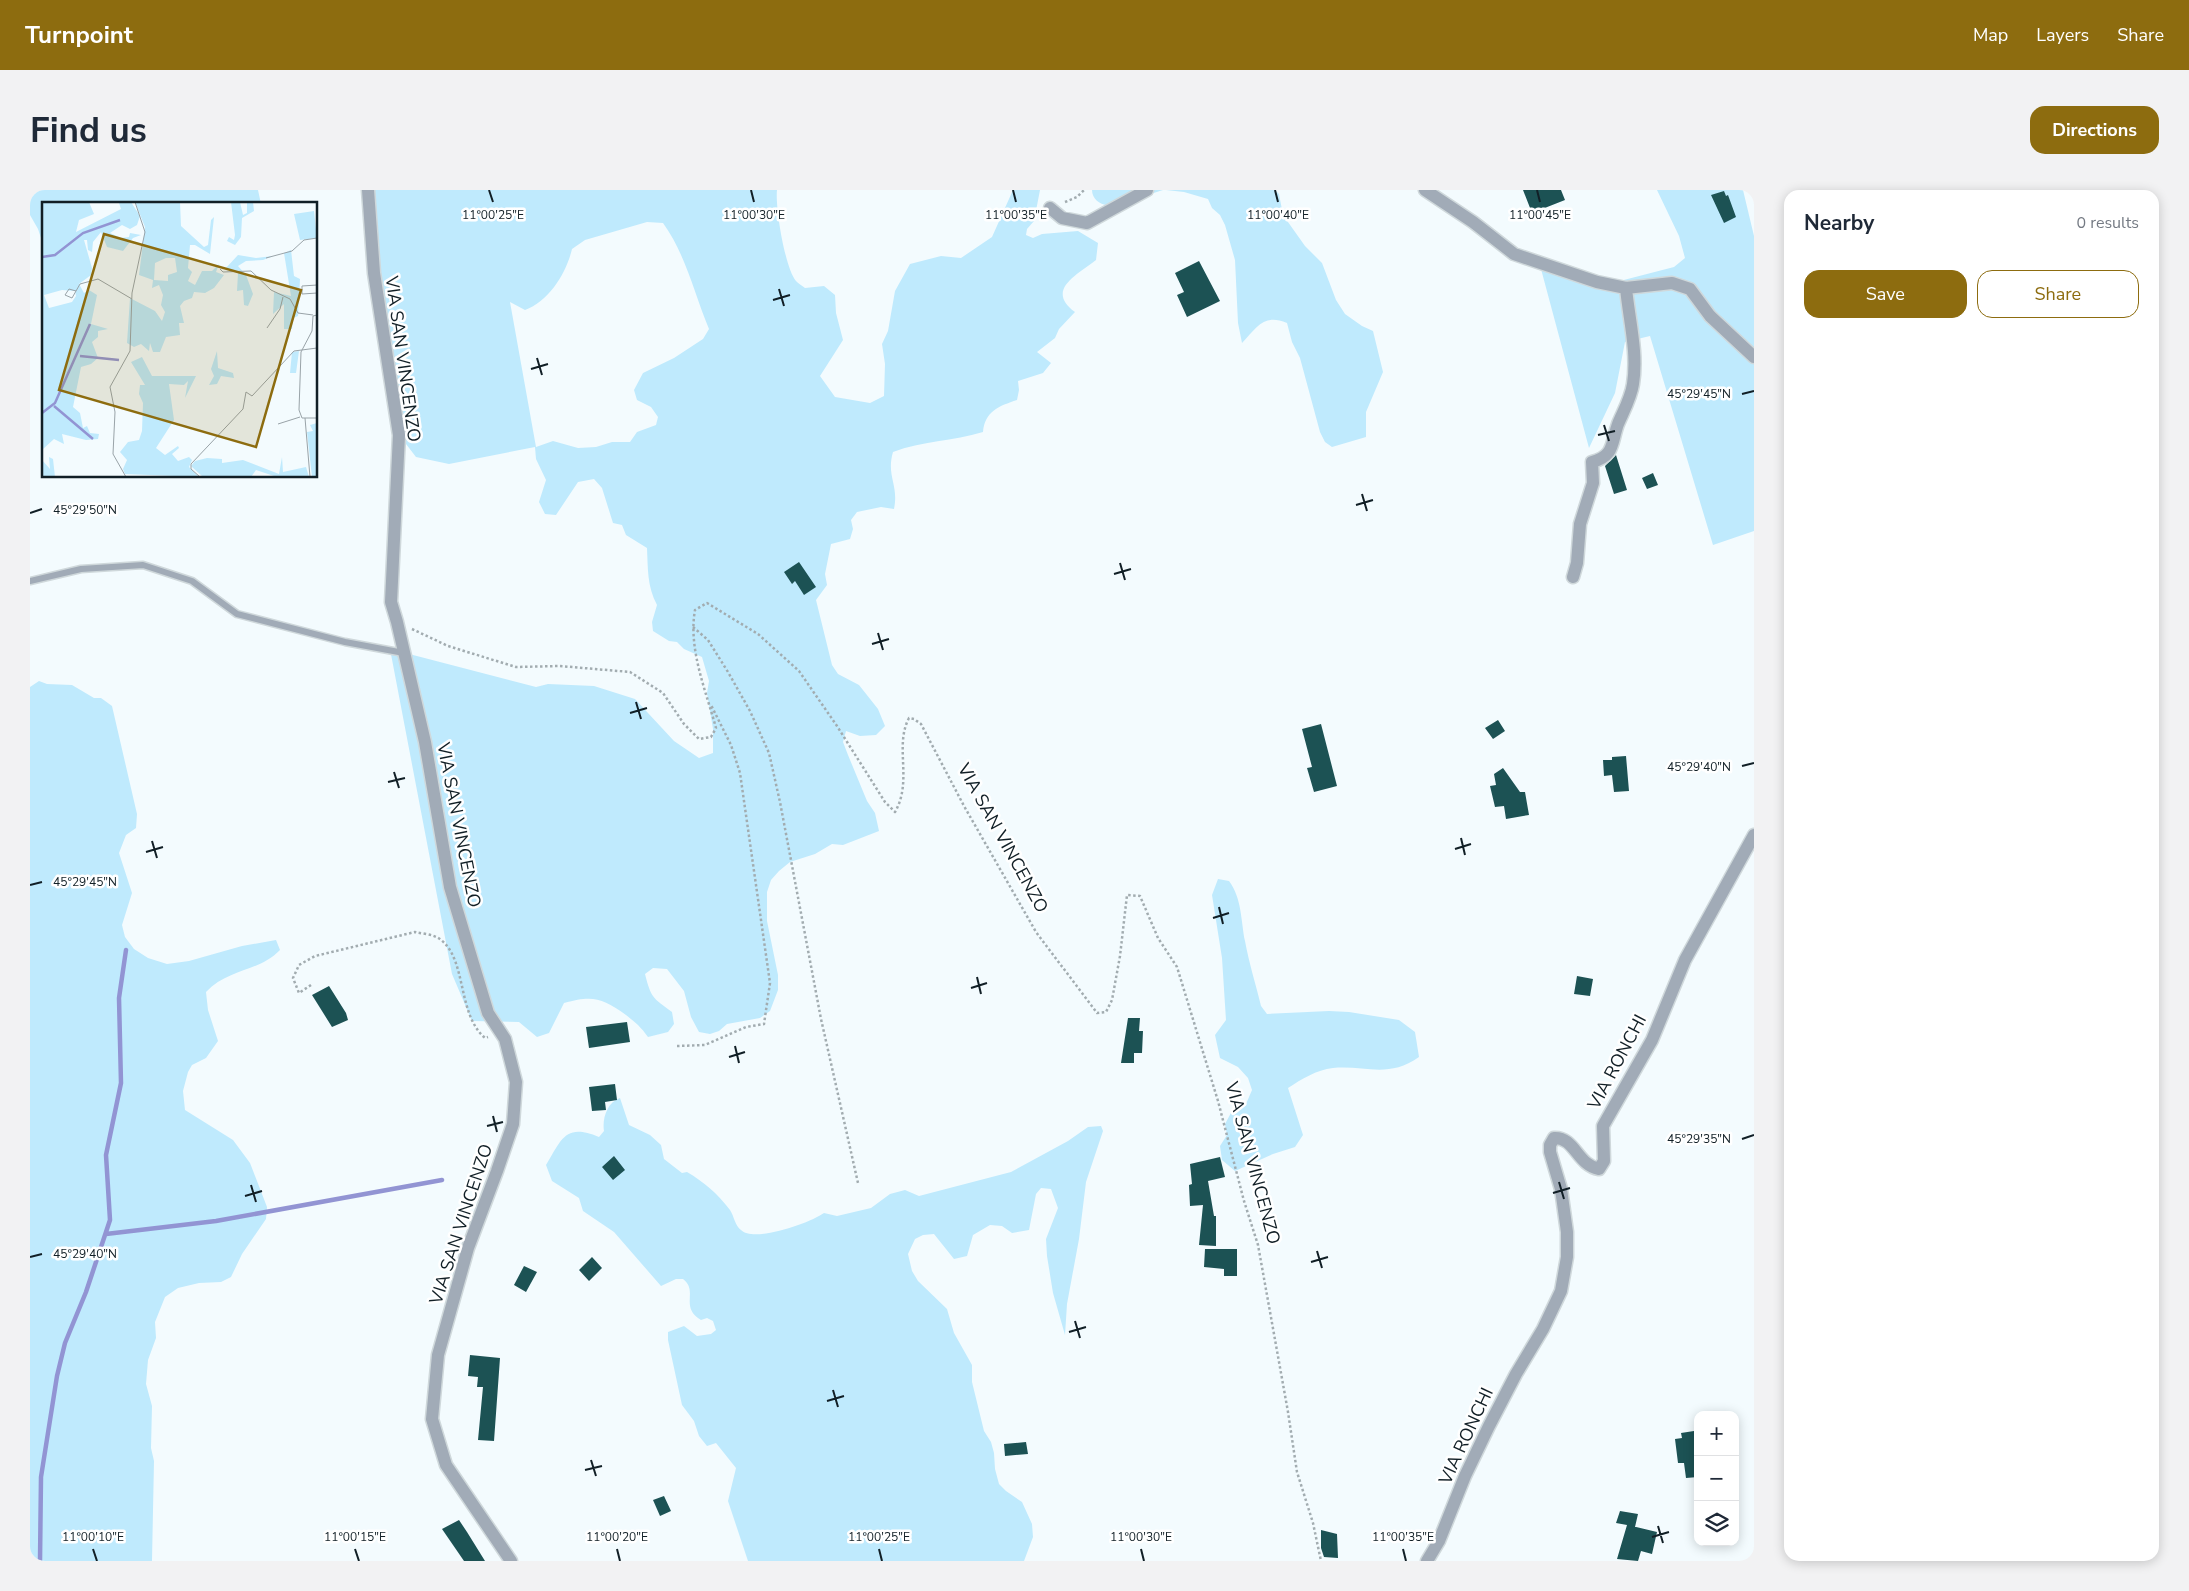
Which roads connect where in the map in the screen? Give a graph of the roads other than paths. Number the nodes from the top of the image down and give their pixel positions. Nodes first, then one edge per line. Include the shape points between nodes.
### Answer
1 (368, 190) edge
2 (1147, 190) edge
3 (1425, 190) edge
4 (1050, 208) dead end
5 (1626, 288) junction
6 (1754, 357) edge
7 (1573, 578) dead end
8 (30, 581) edge
9 (404, 653) junction
10 (1754, 835) edge
11 (511, 1561) edge
12 (1427, 1561) edge

1 - 9 street, VIA SAN VINCENZO via 374,273 400,435 391,602
2 - 4 street via 1086,223 1062,218
3 - 5 street via 1514,254 1597,282
5 - 6 street via 1672,283 1690,289 1710,316
5 - 7 street via 1635,353 1633,386 1611,450 1601,460 1592,462 1593,483 1580,524
8 - 9 lane via 81,569 143,565 192,581 237,614 345,642
9 - 11 street, VIA SAN VINCENZO via 425,742 450,887 488,1013 505,1039 516,1082 513,1124 468,1248 438,1355 432,1419 446,1465
10 - 12 street, VIA RONCHI via 1685,960 1652,1040 1602,1126 1604,1161 1599,1169 1589,1167 1562,1138 1554,1138 1550,1145 1567,1232 1567,1257 1561,1291 1464,1476 1439,1541

